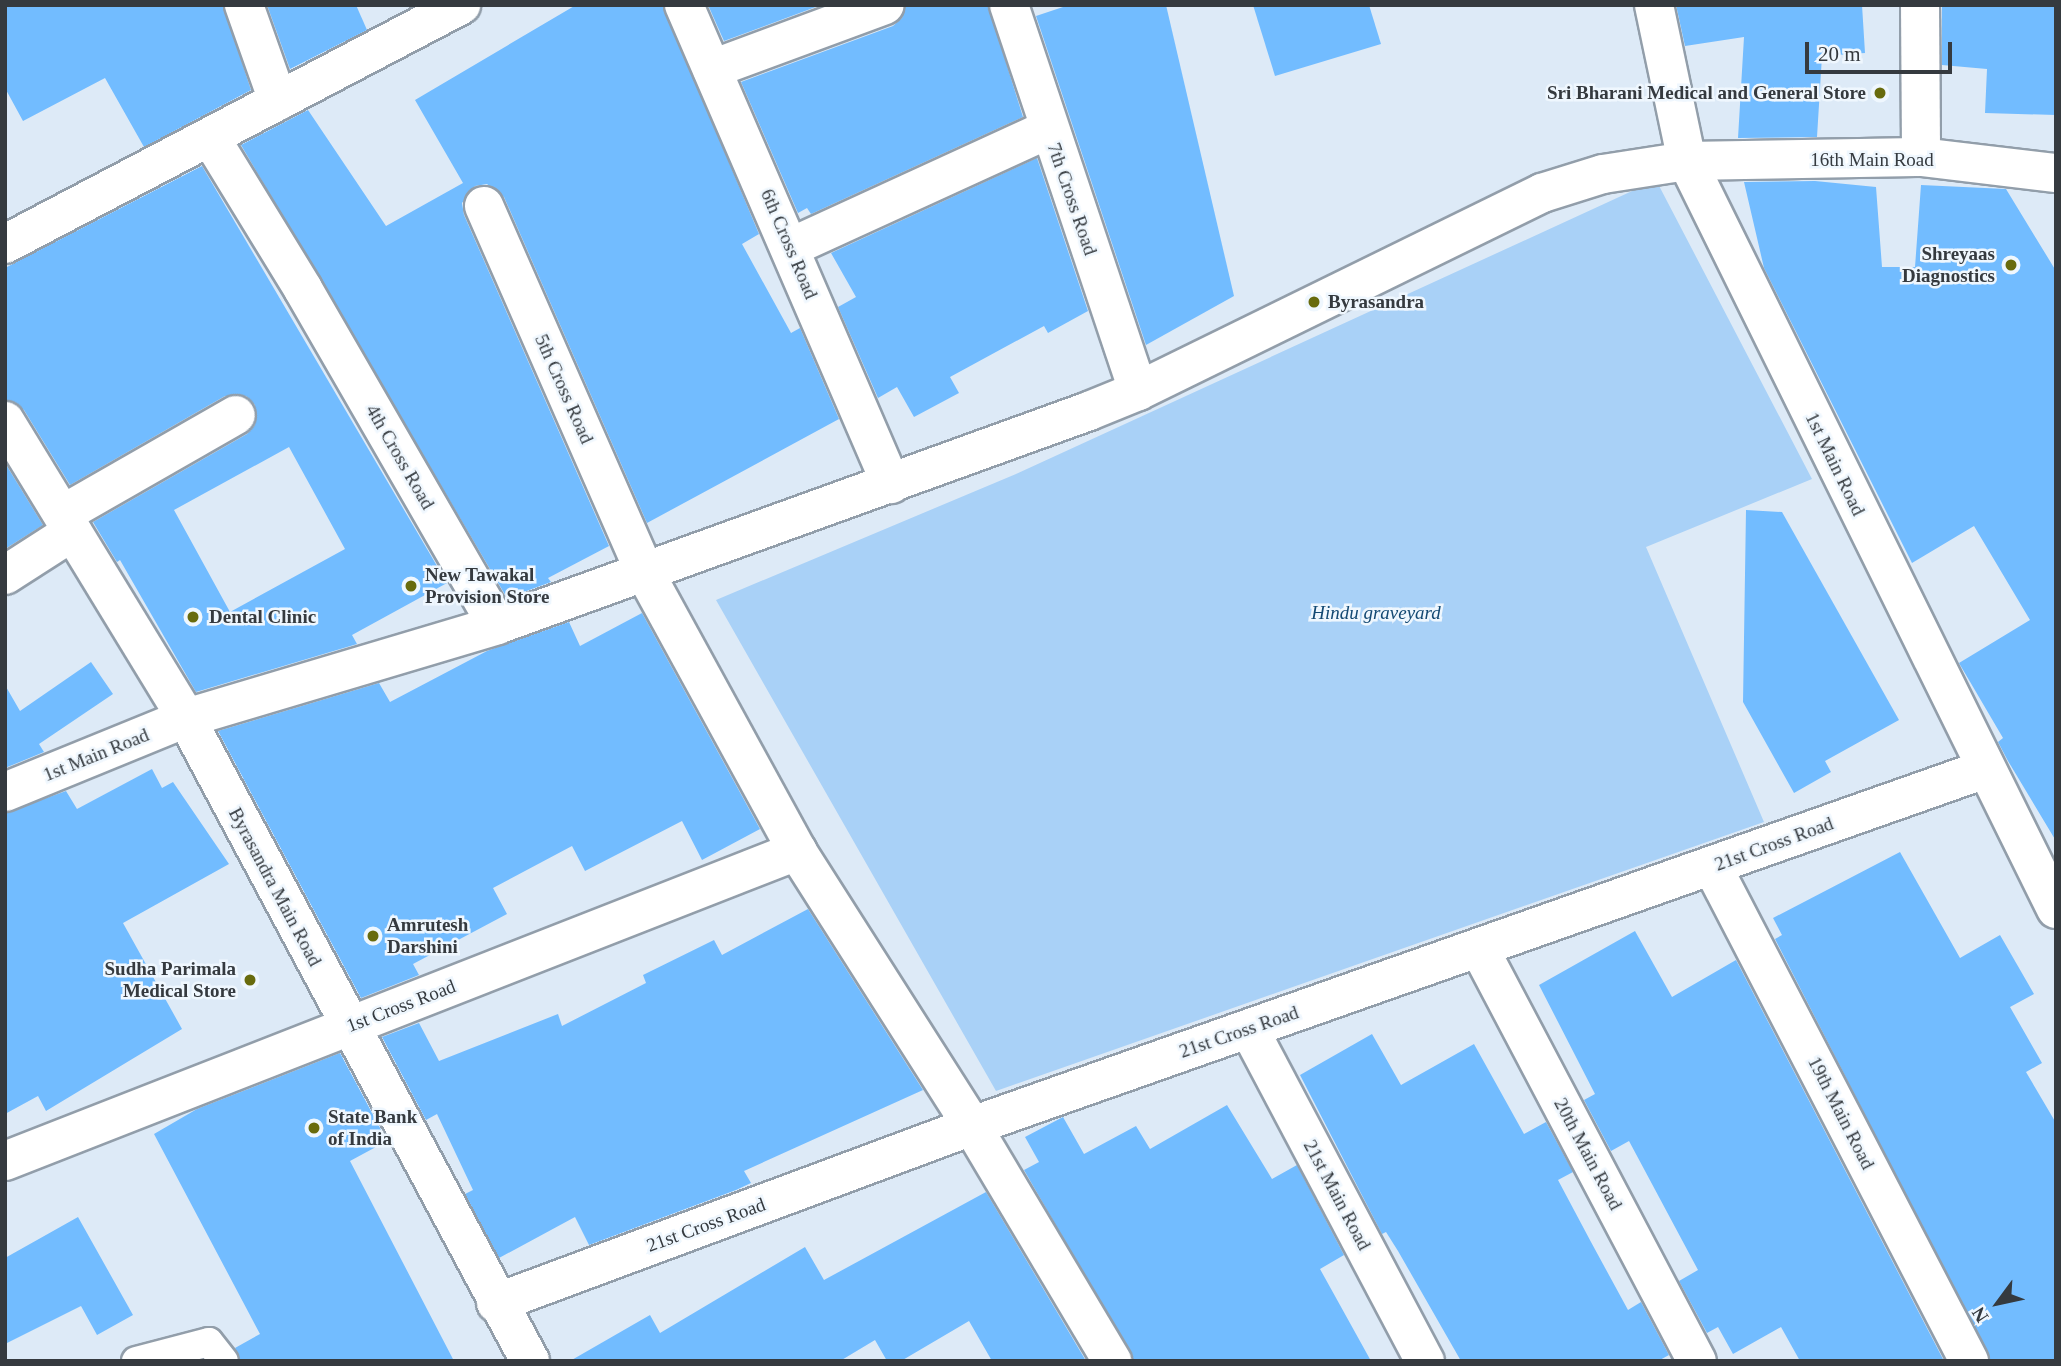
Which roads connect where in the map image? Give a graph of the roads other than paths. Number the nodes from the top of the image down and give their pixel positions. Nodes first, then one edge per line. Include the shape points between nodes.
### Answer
1 (244, 5) edge
2 (461, 5) edge
3 (684, 5) edge
4 (885, 5) edge
5 (1009, 5) edge
6 (1654, 5) edge
7 (1920, 5) edge
8 (712, 69) junction
9 (278, 101) junction
10 (1049, 129) junction
11 (210, 137) junction
12 (1920, 158) junction
13 (1687, 161) junction
14 (2056, 173) edge
15 (484, 206) dead end
16 (5, 244) edge
17 (791, 247) junction
18 (1138, 391) junction
19 (236, 415) dead end
20 (5, 421) edge
21 (891, 484) junction
22 (68, 523) junction
23 (645, 573) junction
24 (5, 575) edge
25 (497, 625) junction
26 (186, 718) junction
27 (1985, 769) junction
28 (5, 792) edge
29 (797, 851) junction
30 (1712, 866) junction
31 (2056, 909) edge
32 (1479, 948) junction
33 (349, 1026) junction
34 (1249, 1029) junction
35 (972, 1126) junction
36 (5, 1161) edge
37 (496, 1303) junction
38 (136, 1361) edge
39 (224, 1361) edge
40 (530, 1361) edge
41 (1112, 1361) edge
42 (1425, 1361) edge
43 (1697, 1361) edge
44 (1969, 1361) edge

1 - 9 street
2 - 9 street
3 - 8 street, 6th Cross Road
4 - 8 street
5 - 10 street, 7th Cross Road
6 - 13 street, 1st Main Road
7 - 12 street
8 - 17 street, 6th Cross Road
9 - 11 street
10 - 17 street
10 - 18 street, 7th Cross Road
11 - 16 street
11 - 25 street, 4th Cross Road
12 - 13 street, 16th Main Road
12 - 14 street, 16th Main Road
13 - 18 street, 16th Main Road via 1603,174 1542,193
13 - 27 street, 1st Main Road
15 - 23 street, 5th Cross Road
17 - 21 street, 6th Cross Road
18 - 21 street, 16th Main Road
19 - 22 street
20 - 22 street, Byrasandra Main Road
21 - 23 street, 1st Main Road
22 - 24 street
22 - 26 street, Byrasandra Main Road
23 - 25 street, 1st Main Road
23 - 29 street, 5th Cross Road
25 - 26 street, 1st Main Road
26 - 28 street, 1st Main Road
26 - 33 street, Byrasandra Main Road
27 - 30 street, 21st Cross Road
27 - 31 street, 1st Main Road
29 - 33 street, 1st Cross Road
29 - 35 street, 5th Cross Road
30 - 32 street, 21st Cross Road
30 - 44 street, 19th Main Road
32 - 34 street, 21st Cross Road
32 - 43 street, 20th Main Road
33 - 36 street, 1st Cross Road
33 - 37 street, Byrasandra Main Road
34 - 35 street, 21st Cross Road
34 - 42 street, 21st Main Road
35 - 37 street, 21st Cross Road
35 - 41 street, 5th Cross Road
37 - 40 street, Byrasandra Main Road
38 - 39 lane via 209,1342

